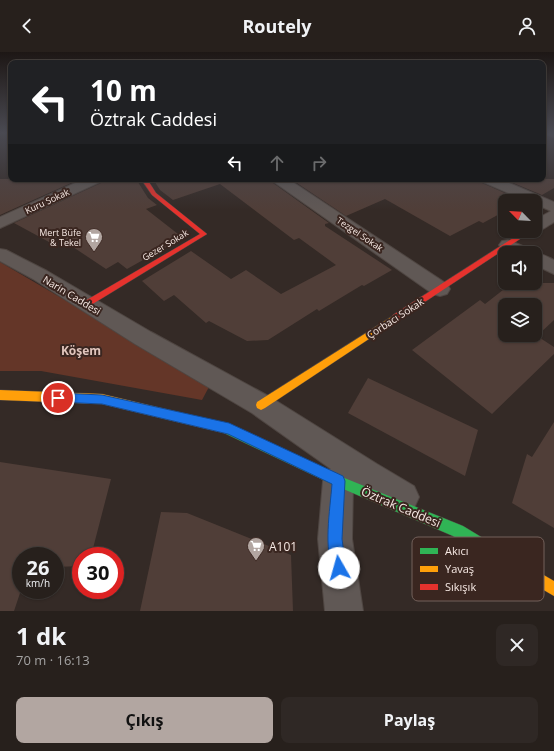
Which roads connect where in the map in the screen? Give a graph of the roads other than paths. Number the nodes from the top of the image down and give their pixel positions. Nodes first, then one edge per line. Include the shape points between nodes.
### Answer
1 (88, 182) edge
2 (146, 182) edge
3 (283, 182) edge
4 (495, 182) edge
5 (554, 208) edge
6 (554, 215) edge
7 (0, 222) edge
8 (542, 223) edge
9 (518, 238) edge
10 (508, 245) joint
11 (0, 254) edge
12 (542, 262) edge
13 (554, 268) edge
14 (440, 289) junction
15 (88, 304) junction
16 (143, 338) joint
17 (0, 395) edge
18 (261, 405) junction
19 (338, 481) junction
20 (458, 531) junction
21 (468, 537) edge
22 (544, 583) edge
23 (554, 589) edge
24 (344, 611) edge

1 - 7 street, Kuru Sokak
2 - 15 street, Gezer Sokak via 154,194 204,234
3 - 14 street, Tezgel Sokak
4 - 5 street
6 - 8 street
9 - 10 street, Çorbacı Sokak
10 - 14 street, Çorbacı Sokak
11 - 15 street, Narin Caddesi
12 - 13 street
14 - 18 street, Çorbacı Sokak
15 - 16 street, Narin Caddesi
16 - 18 street, Öztrak Caddesi
17 - 19 street, Öztrak Caddesi via 102,399 229,429
18 - 20 street, Öztrak Caddesi via 366,475
19 - 20 street, Öztrak Caddesi
19 - 24 street via 335,539
20 - 21 street, Öztrak Caddesi
22 - 23 street, Öztrak Caddesi

